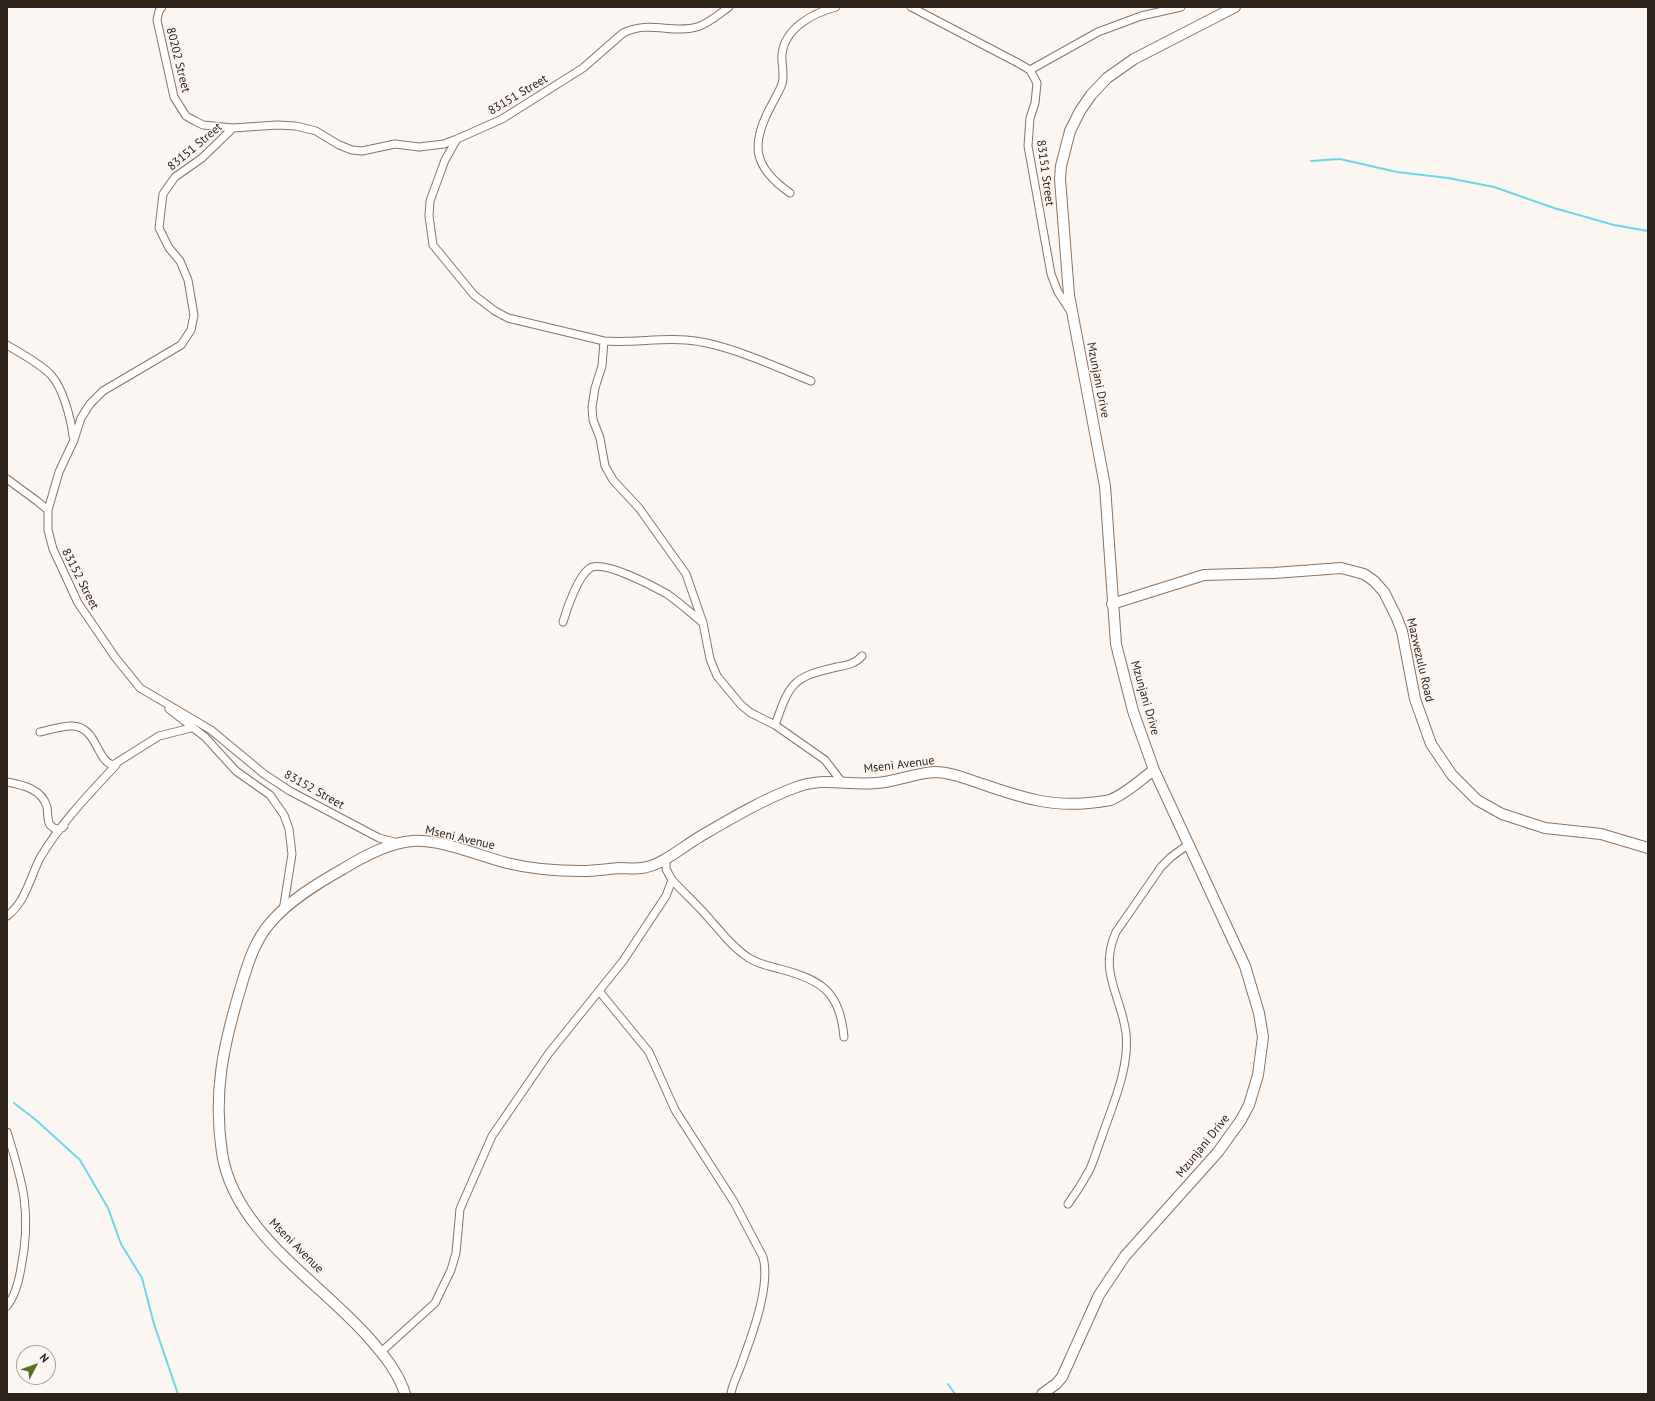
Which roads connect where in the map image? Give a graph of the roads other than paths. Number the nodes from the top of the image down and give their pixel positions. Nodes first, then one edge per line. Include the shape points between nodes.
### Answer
1 (162, 7) edge
2 (728, 7) edge
3 (836, 7) edge
4 (911, 7) edge
5 (1181, 7) edge
6 (1235, 7) edge
7 (1030, 70) junction
8 (233, 128) junction
9 (457, 139) junction
10 (790, 193) dead end
11 (1072, 314) junction
12 (604, 341) junction
13 (7, 345) edge
14 (811, 381) dead end
15 (74, 440) junction
16 (7, 479) edge
17 (48, 510) junction
18 (1112, 604) junction
19 (563, 622) dead end
20 (703, 623) junction
21 (862, 656) dead end
22 (163, 703) junction
23 (775, 725) junction
24 (191, 728) junction
25 (40, 732) dead end
26 (116, 765) junction
27 (1154, 770) junction
28 (7, 782) edge
29 (841, 782) junction
30 (64, 826) junction
31 (401, 843) junction
32 (1189, 844) junction
33 (1648, 848) edge
34 (666, 858) junction
35 (672, 880) junction
36 (282, 911) junction
37 (7, 916) edge
38 (599, 991) junction
39 (844, 1037) dead end
40 (7, 1132) edge
41 (1068, 1204) dead end
42 (7, 1306) edge
43 (381, 1352) junction
44 (1048, 1393) edge
45 (405, 1394) edge
46 (731, 1394) edge

1 - 8 street, 80202 Street via 157,15 158,25 172,91 179,106 186,116 203,125
2 - 9 street, 83151 Street via 697,27 630,29 583,68 502,119
3 - 10 street via 804,22 789,34 782,55 782,82 760,128 757,143 760,163 775,183
4 - 7 street
5 - 7 street via 1141,16 1098,32
6 - 11 street, Mzunjani Drive via 1134,60 1107,78 1080,111 1063,154 1060,172
7 - 11 street, 83151 Street via 1037,83 1037,90 1030,118 1028,146 1053,283
8 - 9 street, 83151 Street via 296,126 316,132 352,150 362,151 395,144 419,147 444,144
8 - 15 street, 83151 Street via 202,158 175,177 163,194 159,228 169,248 180,261 188,280 194,315 191,330 180,344 103,391 81,418
9 - 12 street via 445,160 430,201 429,226 435,249 474,295 508,318
11 - 18 street, Mzunjani Drive via 1105,486
12 - 14 street via 682,340 706,343
12 - 20 street via 602,366 592,407 605,466 686,574
13 - 15 street via 51,374 69,413
15 - 17 street, 83152 Street via 59,472
16 - 17 street
17 - 22 street, 83152 Street via 48,530 52,549 78,603 131,679
18 - 27 street, Mzunjani Drive via 1116,644 1133,711
18 - 33 street, Mazwezulu Road via 1204,575 1341,568 1364,574 1384,592 1402,631 1415,699 1431,744 1452,775 1476,800 1502,814 1545,828 1601,834
19 - 20 street via 582,577 589,569 602,566 667,594
20 - 23 street via 710,659 723,685 751,713
21 - 23 street via 853,664 806,676 794,683 787,693
22 - 24 street, 83152 Street
22 - 31 street, 83152 Street via 211,730 264,774 290,791 380,838
23 - 29 street via 825,760
24 - 26 street via 159,736
24 - 36 street, 83152 Street via 205,737 236,771 270,795 284,815 289,829 292,854
25 - 26 street via 70,725 80,727 93,739 108,763
26 - 30 street
27 - 29 street, Mseni Avenue via 1110,800 1078,804 1049,804 1025,799 947,773 932,772 875,784
27 - 32 street, Mzunjani Drive
28 - 30 street via 21,784 36,791 44,800 50,825 55,829
29 - 34 street, Mseni Avenue via 818,781 793,788 701,836
30 - 37 street via 40,859 16,908
31 - 34 street, Mseni Avenue via 433,843 513,864 546,869 582,871 645,868 656,865
31 - 36 street, Mseni Avenue via 384,848 350,865 321,882
32 - 41 street via 1170,857 1156,873 1111,943 1108,968 1124,1021 1124,1062 1114,1102 1090,1169
32 - 44 street, Mzunjani Drive via 1245,966 1259,1013 1263,1037 1258,1075 1249,1104 1232,1134 1124,1256 1114,1271 1099,1296 1065,1372
34 - 35 street via 666,869
35 - 38 street via 659,909
35 - 39 street via 727,940 749,958 808,977 830,992 839,1008
36 - 43 street, Mseni Avenue via 270,922 254,947 221,1062 218,1103 226,1170 240,1204 273,1246 355,1322
38 - 43 street via 549,1053 482,1154 460,1209 456,1253 451,1270 435,1303
38 - 46 street via 649,1052 675,1110 734,1202 763,1256 766,1266 765,1279 759,1306
40 - 42 street via 19,1171 27,1211 23,1258 11,1301
43 - 45 street, Mseni Avenue via 397,1374

